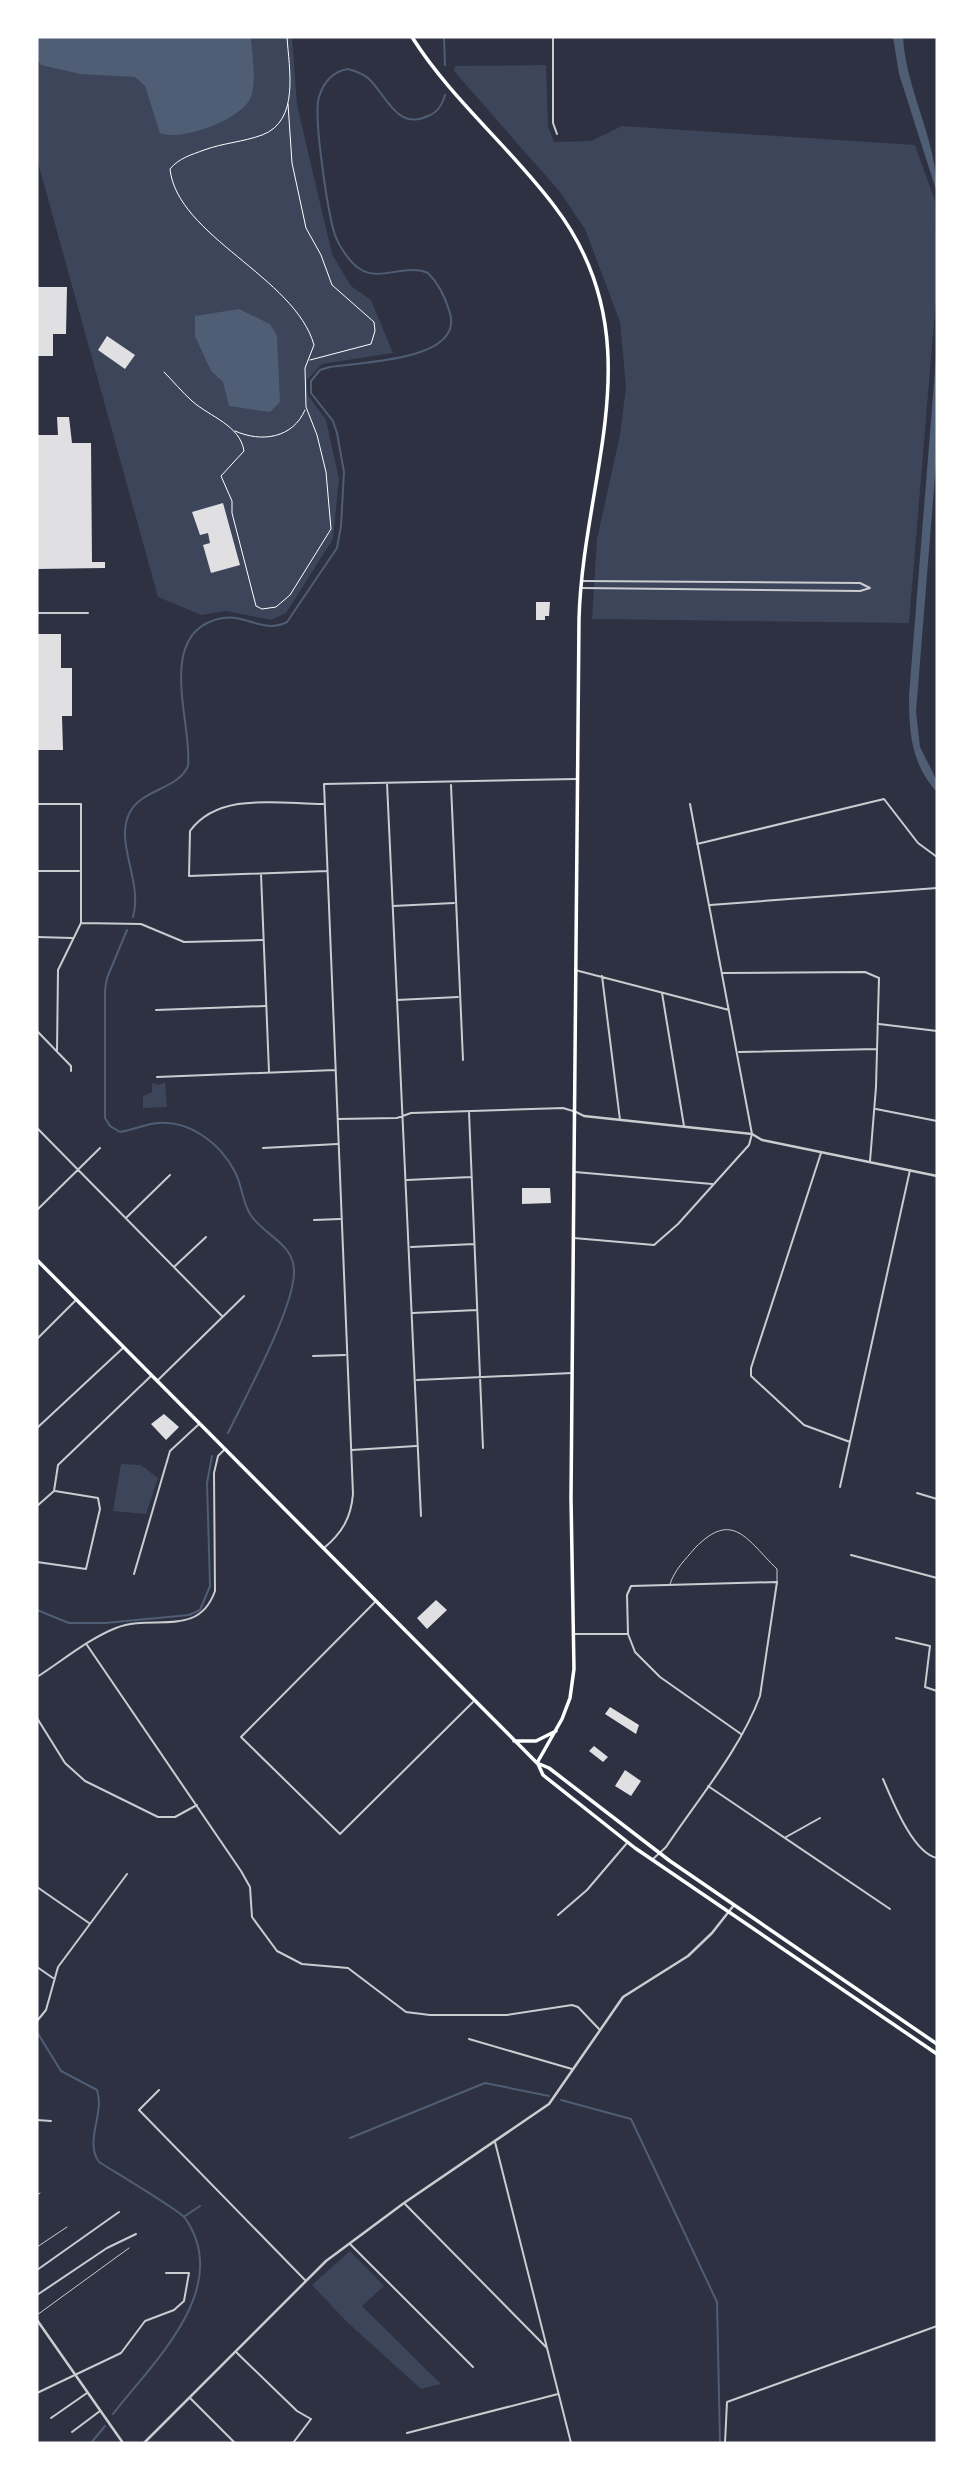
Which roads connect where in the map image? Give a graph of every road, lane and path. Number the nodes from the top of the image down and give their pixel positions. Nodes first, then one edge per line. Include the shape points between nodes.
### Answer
1 (287, 37) edge
2 (412, 37) edge
3 (553, 37) edge
4 (288, 101) junction
5 (557, 134) dead end
6 (307, 360) junction
7 (164, 372) dead end
8 (306, 407) junction
9 (235, 431) junction
10 (581, 581) junction
11 (648, 581) junction
12 (709, 581) junction
13 (764, 582) junction
14 (818, 583) junction
15 (580, 588) junction
16 (648, 589) junction
17 (709, 590) junction
18 (764, 590) junction
19 (818, 591) junction
20 (37, 613) edge
21 (88, 613) dead end
22 (576, 779) junction
23 (387, 782) junction
24 (451, 783) junction
25 (37, 804) edge
26 (324, 804) junction
27 (690, 804) dead end
28 (697, 844) junction
29 (937, 857) edge
30 (37, 871) edge
31 (80, 871) junction
32 (327, 871) junction
33 (261, 873) junction
34 (937, 888) edge
35 (456, 903) junction
36 (709, 905) junction
37 (392, 906) junction
38 (80, 923) junction
39 (37, 937) edge
40 (73, 938) junction
41 (263, 940) junction
42 (575, 970) junction
43 (722, 973) junction
44 (602, 975) junction
45 (662, 992) junction
46 (460, 998) junction
47 (396, 1000) junction
48 (266, 1006) junction
49 (156, 1010) dead end
50 (730, 1010) junction
51 (879, 1024) junction
52 (37, 1031) edge
53 (937, 1031) edge
54 (878, 1049) junction
55 (57, 1052) junction
56 (738, 1052) junction
57 (463, 1060) dead end
58 (71, 1070) dead end
59 (335, 1070) junction
60 (269, 1072) junction
61 (158, 1077) dead end
62 (875, 1108) junction
63 (574, 1111) junction
64 (470, 1112) junction
65 (404, 1116) junction
66 (338, 1119) junction
67 (620, 1120) junction
68 (937, 1121) edge
69 (684, 1126) junction
70 (37, 1128) edge
71 (752, 1134) junction
72 (338, 1144) junction
73 (100, 1147) dead end
74 (263, 1148) dead end
75 (821, 1152) junction
76 (870, 1162) junction
77 (78, 1170) junction
78 (910, 1170) junction
79 (575, 1172) junction
80 (170, 1175) dead end
81 (937, 1176) edge
82 (472, 1177) junction
83 (407, 1180) junction
84 (713, 1184) junction
85 (37, 1210) edge
86 (126, 1218) junction
87 (341, 1219) junction
88 (314, 1220) dead end
89 (206, 1237) dead end
90 (574, 1238) junction
91 (474, 1244) junction
92 (410, 1247) junction
93 (37, 1260) edge
94 (174, 1267) junction
95 (244, 1296) dead end
96 (76, 1300) junction
97 (477, 1310) junction
98 (412, 1313) junction
99 (222, 1316) junction
100 (37, 1339) edge
101 (124, 1348) junction
102 (346, 1355) junction
103 (313, 1356) dead end
104 (573, 1373) junction
105 (151, 1375) junction
106 (480, 1377) junction
107 (415, 1380) junction
108 (157, 1381) junction
109 (199, 1424) junction
110 (37, 1428) edge
111 (850, 1442) junction
112 (418, 1446) junction
113 (482, 1448) dead end
114 (224, 1450) junction
115 (351, 1450) junction
116 (841, 1487) dead end
117 (54, 1491) junction
118 (917, 1493) dead end
119 (937, 1499) edge
120 (37, 1506) edge
121 (421, 1516) dead end
122 (323, 1549) junction
123 (851, 1555) dead end
124 (37, 1562) edge
125 (134, 1574) dead end
126 (937, 1578) edge
127 (777, 1582) junction
128 (670, 1584) junction
129 (375, 1602) junction
130 (574, 1633) junction
131 (628, 1634) junction
132 (896, 1638) dead end
133 (87, 1645) junction
134 (37, 1677) edge
135 (937, 1691) edge
136 (473, 1701) junction
137 (37, 1718) edge
138 (557, 1730) junction
139 (741, 1734) junction
140 (513, 1741) junction
141 (537, 1763) junction
142 (883, 1779) dead end
143 (707, 1786) junction
144 (197, 1805) junction
145 (820, 1818) dead end
146 (786, 1838) junction
147 (628, 1842) junction
148 (658, 1853) junction
149 (937, 1858) edge
150 (653, 1860) junction
151 (128, 1874) dead end
152 (37, 1887) edge
153 (734, 1905) junction
154 (890, 1909) dead end
155 (729, 1912) junction
156 (558, 1915) dead end
157 (90, 1923) junction
158 (37, 1968) edge
159 (54, 1978) junction
160 (37, 2021) edge
161 (600, 2029) junction
162 (469, 2039) dead end
163 (937, 2044) edge
164 (937, 2054) edge
165 (573, 2069) junction
166 (159, 2090) dead end
167 (37, 2120) edge
168 (51, 2121) dead end
169 (494, 2141) junction
170 (40, 2193) dead end
171 (37, 2195) edge
172 (404, 2203) junction
173 (119, 2212) dead end
174 (67, 2227) dead end
175 (136, 2234) dead end
176 (349, 2244) junction
177 (37, 2247) edge
178 (129, 2248) dead end
179 (37, 2270) edge
180 (166, 2273) dead end
181 (305, 2281) junction
182 (37, 2295) edge
183 (37, 2315) edge
184 (37, 2320) edge
185 (937, 2326) edge
186 (547, 2347) junction
187 (235, 2351) junction
188 (473, 2367) dead end
189 (76, 2376) junction
190 (88, 2392) junction
191 (37, 2393) edge
192 (559, 2394) junction
193 (190, 2398) junction
194 (100, 2411) junction
195 (51, 2418) dead end
196 (72, 2432) dead end
197 (407, 2433) dead end
198 (231, 2442) edge
199 (123, 2443) edge
200 (144, 2443) edge
201 (235, 2443) edge
202 (293, 2443) edge
203 (572, 2443) edge
204 (725, 2443) edge

1 - 4 path
2 - 10 main road via 557,210 577,243 597,292 610,380
3 - 5 street via 553,123
4 - 6 path via 292,163 306,228 332,285 374,322 375,331 371,344
4 - 6 path via 284,118 265,134 220,144 170,169 172,181 202,223 301,317 314,345
6 - 8 path
7 - 9 path via 192,401
8 - 9 path via 300,421 278,436
8 - 9 path via 326,472 331,529 290,595 276,607 256,606 232,501 221,476 244,451
10 - 11 street
10 - 15 main road
11 - 12 street
11 - 16 street
12 - 13 street
12 - 17 street
13 - 14 street
13 - 18 street
14 - 19 street
14 - 19 street via 870,587
15 - 16 street
15 - 22 main road
16 - 17 street
17 - 18 street
18 - 19 street
20 - 21 street
22 - 24 street
22 - 42 main road
23 - 24 street
23 - 26 street via 324,784
23 - 37 street
24 - 35 street
25 - 31 street via 81,804
26 - 32 street
26 - 33 street via 245,804 214,811 190,831 189,876
27 - 28 street
28 - 29 street via 884,799 911,836
28 - 36 street
30 - 31 street
31 - 38 street
32 - 33 street
32 - 59 street
33 - 41 street
34 - 36 street
35 - 37 street
35 - 46 street
36 - 43 street
37 - 47 street
38 - 40 street
38 - 41 street via 141,924 184,942
39 - 40 street
40 - 55 street via 58,970
41 - 48 street
42 - 44 street
42 - 63 main road
43 - 50 street
43 - 51 street via 865,972 879,978
44 - 45 street
44 - 67 street
45 - 50 street
45 - 69 street
46 - 47 street
46 - 57 street
47 - 65 street
48 - 49 street
48 - 60 street
50 - 56 street
51 - 53 street
51 - 54 street
52 - 55 street
54 - 56 street
54 - 62 street
55 - 58 street
56 - 71 street
59 - 60 street
59 - 66 street
60 - 61 street
62 - 68 street
62 - 76 street
63 - 64 street
63 - 67 street
63 - 79 main road
64 - 65 street
64 - 82 street
65 - 66 street
65 - 83 street
66 - 72 street
67 - 69 street
69 - 71 street
70 - 77 street
71 - 75 street
71 - 84 street via 748,1145
72 - 74 street
72 - 87 street
73 - 77 street
75 - 76 street
75 - 111 street via 751,1376 804,1426
76 - 78 street
77 - 85 street
77 - 86 street
78 - 81 street
78 - 111 street
79 - 84 street
79 - 90 main road
80 - 86 street
82 - 83 street
82 - 91 street
83 - 92 street
84 - 90 street via 654,1245
86 - 94 street
87 - 88 street
87 - 102 street
89 - 94 street
90 - 104 main road
91 - 92 street
91 - 97 street
92 - 98 street
93 - 96 main road
94 - 99 street
95 - 99 street
96 - 100 street
96 - 101 main road
97 - 98 street
97 - 106 street
98 - 107 street
99 - 108 street
101 - 105 main road
101 - 110 street
102 - 103 street
102 - 115 street
104 - 106 street
104 - 130 main road
105 - 108 main road
105 - 117 street via 58,1465
106 - 107 street
106 - 113 street
107 - 112 street
108 - 109 main road
109 - 114 main road
109 - 125 street via 170,1451
111 - 116 street
112 - 115 street
112 - 121 street
114 - 122 main road
114 - 133 street via 214,1473 215,1591 209,1607 200,1616 115,1628
115 - 122 street via 351,1511 343,1528
117 - 120 street
117 - 124 street via 98,1498 100,1509 86,1569
118 - 119 street
122 - 129 main road
123 - 126 street
127 - 128 street
127 - 128 lane via 777,1569 749,1540 735,1529 722,1528 696,1547 674,1571
127 - 139 street via 760,1696
128 - 131 street via 631,1586
129 - 136 main road
129 - 136 street via 241,1737 340,1834
130 - 131 street
130 - 138 main road via 573,1684
131 - 139 street via 645,1664
132 - 135 street via 930,1646 925,1688
133 - 134 street
133 - 144 street
136 - 140 main road
137 - 144 street via 65,1763 85,1781 158,1817 175,1817
138 - 140 main road via 536,1741
138 - 141 main road
139 - 143 street
140 - 141 main road
141 - 147 main road via 543,1775
141 - 148 main road
142 - 149 street via 920,1850
143 - 146 street
143 - 148 street via 667,1847
144 - 161 street via 247,1881 252,1917 284,1956 313,1967 348,1968 411,2014 507,2015 572,2005
145 - 146 street
146 - 154 street
147 - 150 main road
147 - 156 street via 587,1890
148 - 150 street
148 - 153 main road
150 - 155 main road
151 - 157 street
152 - 157 street
153 - 155 street
153 - 163 main road
155 - 161 street via 688,1956 629,1992
155 - 164 main road
157 - 159 street
158 - 159 street
159 - 160 street via 46,2010
161 - 165 street
162 - 165 street
165 - 169 street via 550,2104
166 - 181 street via 139,2110
167 - 168 street
169 - 172 street
169 - 186 street
170 - 171 lane
172 - 176 street
172 - 186 street
173 - 179 street
174 - 177 lane
175 - 182 street
176 - 181 street
176 - 188 street
178 - 183 lane
180 - 189 street via 189,2273 184,2301 174,2311 145,2321 121,2353
181 - 187 street
184 - 189 street
185 - 204 street via 727,2402
186 - 192 street
187 - 193 street
187 - 202 street via 296,2411 311,2419
189 - 190 street
189 - 191 street
190 - 194 street
190 - 195 street
192 - 197 street
192 - 203 street
193 - 198 street
193 - 200 street
194 - 196 street
194 - 199 street
198 - 201 street

